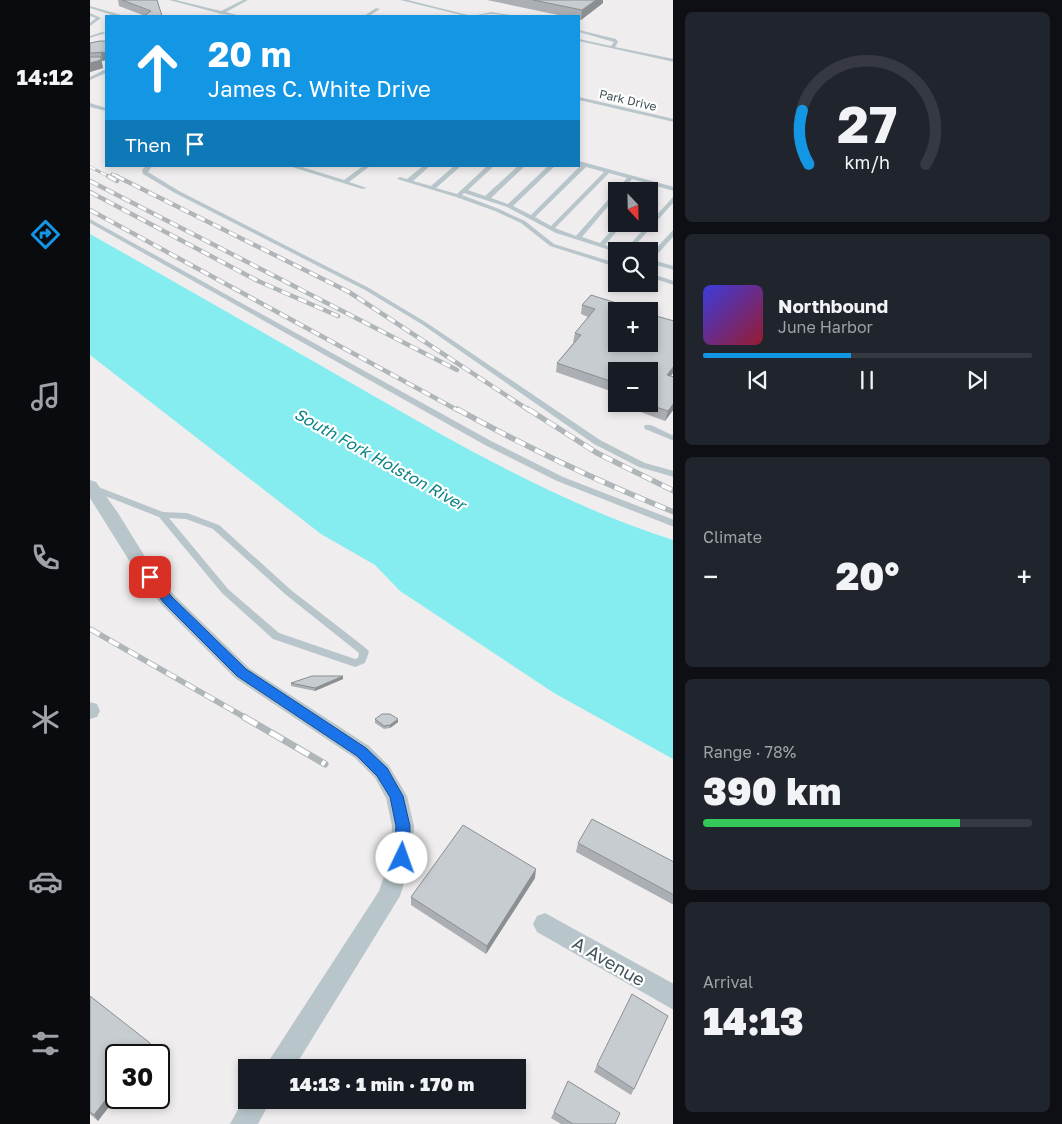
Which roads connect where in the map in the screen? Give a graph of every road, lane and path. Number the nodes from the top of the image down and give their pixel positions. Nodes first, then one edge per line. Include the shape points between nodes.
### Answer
1 (171, 0) edge
2 (246, 0) edge
3 (402, 0) edge
4 (90, 7) edge
5 (378, 9) dead end
6 (221, 12) junction
7 (90, 14) edge
8 (116, 15) edge
9 (215, 15) edge
10 (234, 15) edge
11 (368, 15) edge
12 (466, 15) edge
13 (480, 15) edge
14 (504, 15) edge
15 (90, 25) edge
16 (580, 31) edge
17 (105, 32) edge
18 (90, 37) edge
19 (580, 40) edge
20 (612, 48) junction
21 (673, 61) edge
22 (105, 72) edge
23 (90, 79) edge
24 (580, 99) edge
25 (90, 105) edge
26 (105, 110) edge
27 (673, 121) edge
28 (582, 164) edge
29 (148, 167) edge
30 (295, 167) edge
31 (365, 167) edge
32 (426, 167) edge
33 (457, 167) edge
34 (490, 167) edge
35 (521, 167) edge
36 (551, 167) edge
37 (579, 167) edge
38 (608, 171) junction
39 (631, 178) junction
40 (400, 179) dead end
41 (408, 181) junction
42 (345, 182) junction
43 (627, 182) edge
44 (646, 182) edge
45 (658, 185) edge
46 (364, 188) dead end
47 (432, 188) junction
48 (673, 189) edge
49 (464, 191) junction
50 (458, 196) junction
51 (487, 198) junction
52 (673, 198) edge
53 (608, 203) edge
54 (509, 206) junction
55 (532, 217) junction
56 (90, 221) edge
57 (552, 228) junction
58 (673, 231) edge
59 (613, 232) edge
60 (578, 239) junction
61 (635, 242) edge
62 (601, 246) junction
63 (608, 248) edge
64 (658, 249) edge
65 (608, 263) edge
66 (658, 263) edge
67 (673, 268) edge
68 (658, 278) edge
69 (673, 283) edge
70 (648, 427) dead end
71 (673, 439) edge
72 (673, 474) edge
73 (90, 486) edge
74 (162, 515) junction
75 (673, 524) edge
76 (545, 924) dead end
77 (673, 998) edge
78 (285, 1059) edge
79 (252, 1109) edge
80 (243, 1124) edge

1 - 6 lane
2 - 6 lane
3 - 12 lane
4 - 8 lane
5 - 11 lane
6 - 9 lane
6 - 10 lane
7 - 15 lane via 99,18
13 - 14 lane
16 - 20 lane via 614,40
17 - 18 lane
19 - 20 lane
20 - 21 lane
22 - 23 lane
24 - 27 lane, Park Drive
25 - 26 lane
28 - 38 lane
29 - 72 lane via 145,173 177,192 334,271 417,319 597,442 642,465
30 - 42 lane
31 - 42 lane
32 - 41 lane
33 - 47 lane
34 - 49 lane
35 - 51 lane
36 - 54 lane
37 - 55 lane
38 - 39 lane
38 - 57 lane
39 - 43 lane
39 - 44 lane
40 - 41 lane
41 - 47 lane
42 - 46 lane
45 - 48 lane
47 - 50 lane
49 - 50 lane
49 - 51 lane
50 - 65 lane via 522,222 552,246
51 - 54 lane
52 - 61 lane
53 - 60 lane
54 - 55 lane
55 - 57 lane
56 - 75 lane via 488,443 560,479
57 - 60 lane
58 - 64 lane
59 - 62 lane
60 - 62 lane
62 - 63 lane
66 - 67 lane
68 - 69 lane
70 - 71 lane
73 - 74 lane
73 - 78 street via 141,565 174,606 242,673 362,752 382,772 396,796 403,826 402,858 389,896
74 - 74 lane via 225,591 276,636 355,663 362,660 364,652 288,592 216,527 187,516
76 - 77 street, A Avenue
79 - 80 street

